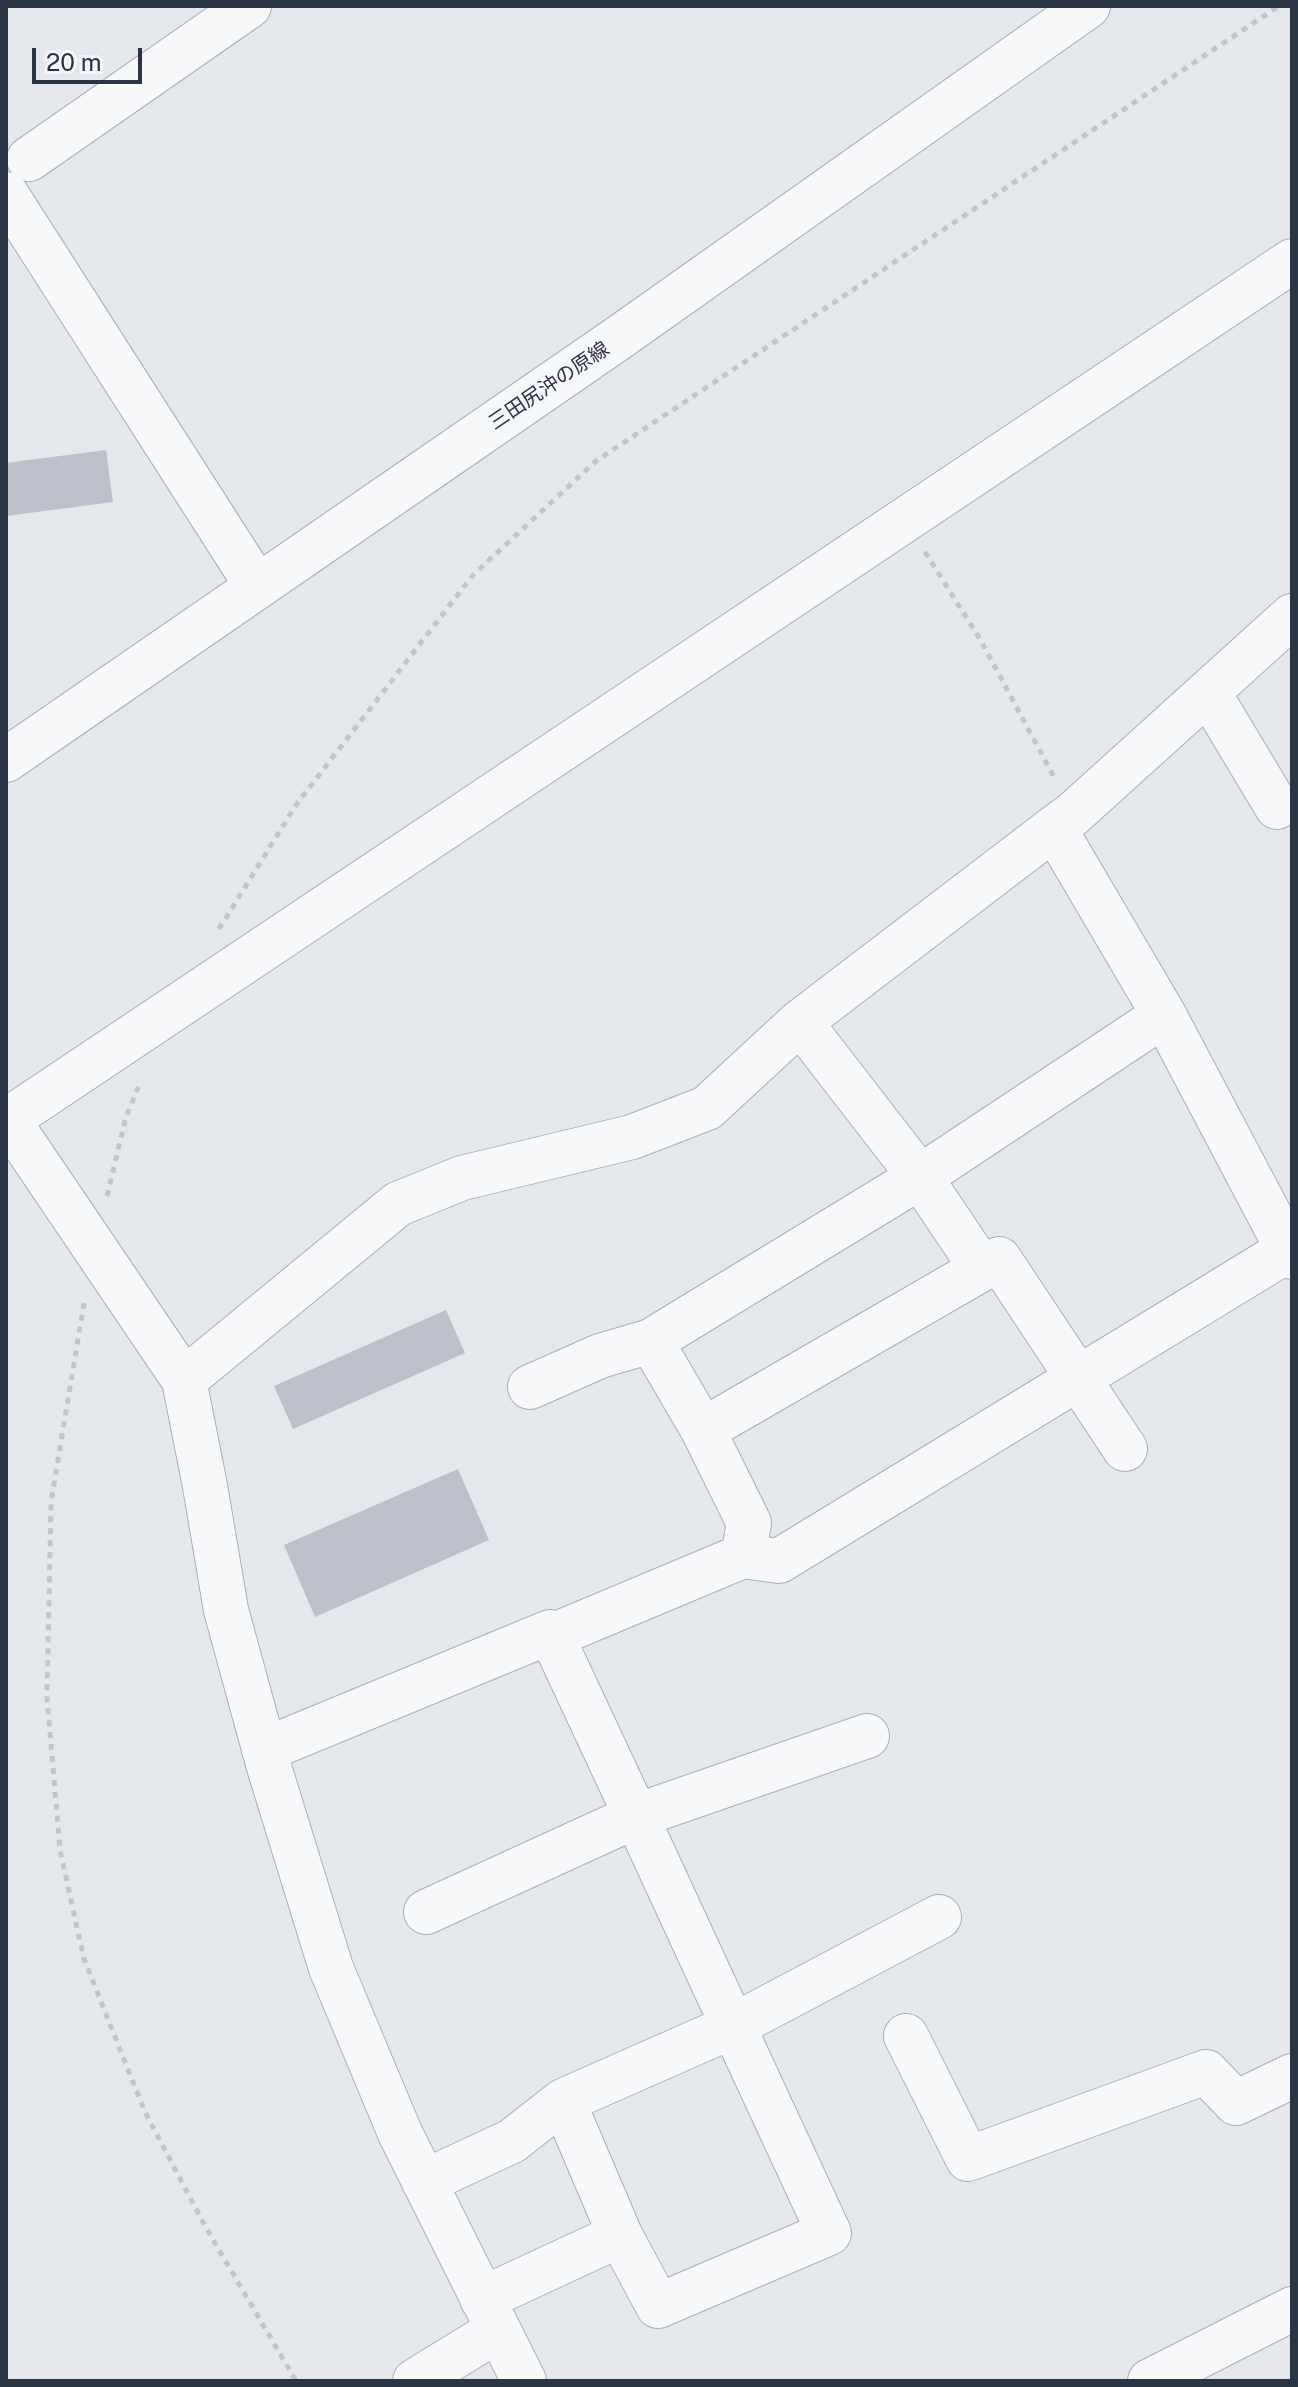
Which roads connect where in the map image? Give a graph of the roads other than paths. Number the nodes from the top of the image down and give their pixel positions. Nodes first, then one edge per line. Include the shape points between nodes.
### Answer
1 (249, 6) edge
2 (1088, 6) edge
3 (17, 176) edge
4 (1292, 261) edge
5 (257, 586) junction
6 (1292, 616) edge
7 (1208, 692) junction
8 (6, 760) edge
9 (1277, 807) dead end
10 (1054, 828) junction
11 (1164, 1015) junction
12 (800, 1022) junction
13 (7, 1119) edge
14 (920, 1177) junction
15 (1290, 1253) edge
16 (982, 1269) junction
17 (651, 1341) junction
18 (1079, 1377) junction
19 (184, 1380) junction
20 (530, 1387) dead end
21 (703, 1430) junction
22 (1125, 1449) dead end
23 (743, 1556) junction
24 (552, 1636) junction
25 (867, 1736) dead end
26 (264, 1750) junction
27 (636, 1816) junction
28 (426, 1912) dead end
29 (939, 1917) dead end
30 (733, 2026) junction
31 (906, 2036) dead end
32 (1292, 2076) edge
33 (563, 2101) junction
34 (424, 2182) junction
35 (620, 2235) junction
36 (1292, 2309) edge
37 (490, 2314) junction
38 (415, 2381) edge
39 (524, 2381) edge
40 (1150, 2381) edge

1 - 3 street
2 - 5 street, 三田尻沖の原線
3 - 5 street
4 - 13 street
5 - 8 street, 三田尻沖の原線
6 - 7 street
7 - 9 street
7 - 10 street
10 - 11 street
10 - 12 street
11 - 14 street
11 - 15 street
12 - 14 street
12 - 19 street via 707,1108 632,1137 462,1178 398,1204
13 - 19 street
14 - 16 street
14 - 17 street
15 - 18 street
16 - 18 street via 999,1259
16 - 21 street
17 - 20 street via 600,1356
17 - 21 street
18 - 22 street
18 - 23 street via 779,1561
19 - 26 street via 226,1610
21 - 23 street via 749,1523
23 - 24 street
24 - 26 street via 550,1632
24 - 27 street
25 - 27 street
26 - 34 street via 331,1968
27 - 28 street
27 - 30 street
29 - 30 street
30 - 33 street
30 - 35 street via 829,2233 658,2306
31 - 32 street via 968,2159 1206,2072 1236,2103
33 - 34 street via 512,2141
33 - 35 street
34 - 37 street
35 - 37 street
36 - 40 street
37 - 38 street
37 - 39 street

